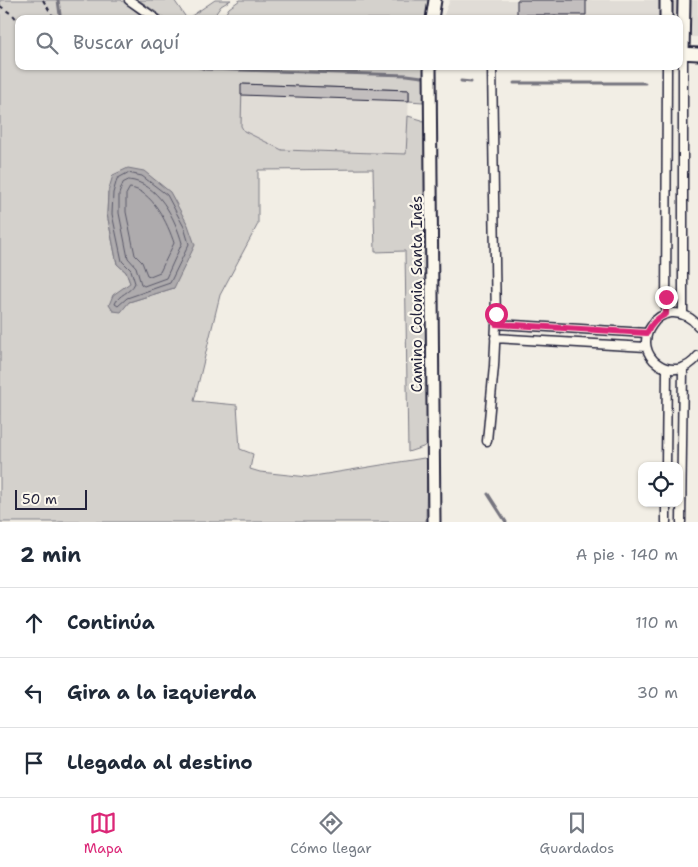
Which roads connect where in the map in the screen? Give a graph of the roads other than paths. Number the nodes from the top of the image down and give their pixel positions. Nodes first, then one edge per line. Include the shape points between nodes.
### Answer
1 (130, 0) edge
2 (435, 0) edge
3 (666, 0) edge
4 (684, 0) edge
5 (151, 15) edge
6 (433, 15) edge
7 (666, 15) edge
8 (683, 18) edge
9 (683, 53) edge
10 (698, 54) edge
11 (430, 70) edge
12 (492, 70) edge
13 (667, 70) edge
14 (681, 70) edge
15 (666, 314) junction
16 (682, 314) junction
17 (496, 324) junction
18 (698, 326) edge
19 (647, 333) junction
20 (495, 338) junction
21 (646, 347) junction
22 (698, 356) edge
23 (683, 368) junction
24 (667, 369) junction
25 (487, 441) dead end
26 (666, 462) edge
27 (666, 507) edge
28 (434, 522) edge
29 (666, 522) edge
30 (681, 522) edge

1 - 5 street
2 - 6 main road
3 - 7 main road
4 - 8 main road
9 - 10 main road
11 - 28 main road, Camino Colonia Santa Inés
12 - 17 street
13 - 15 street
14 - 16 street
15 - 16 street
15 - 19 street via 654,321
16 - 18 street
17 - 19 street
17 - 20 street
19 - 21 street
20 - 21 street
20 - 25 street
21 - 24 street via 653,361
22 - 23 street
23 - 24 street
23 - 30 street
24 - 26 street
27 - 29 street

